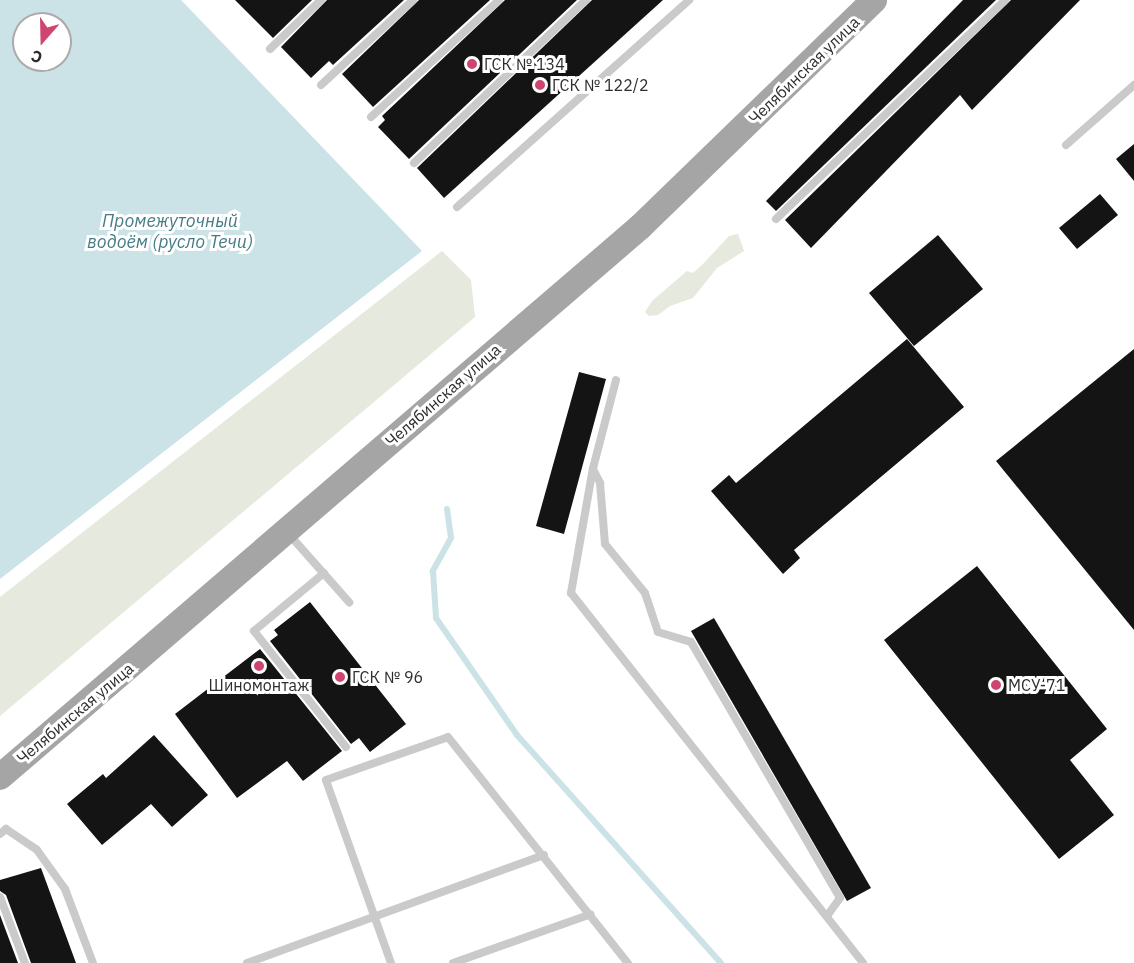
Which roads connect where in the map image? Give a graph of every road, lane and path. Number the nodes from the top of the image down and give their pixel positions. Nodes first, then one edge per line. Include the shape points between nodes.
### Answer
1 (321, 0) edge
2 (412, 0) edge
3 (499, 0) edge
4 (586, 0) edge
5 (689, 0) edge
6 (874, 0) edge
7 (1005, 0) edge
8 (270, 49) dead end
9 (321, 85) dead end
10 (1134, 86) edge
11 (371, 117) dead end
12 (1066, 145) dead end
13 (414, 164) dead end
14 (457, 207) dead end
15 (776, 219) dead end
16 (616, 380) dead end
17 (592, 468) junction
18 (287, 532) junction
19 (324, 573) junction
20 (349, 602) dead end
21 (346, 747) dead end
22 (0, 777) edge
23 (0, 834) edge
24 (544, 855) junction
25 (0, 897) edge
26 (591, 914) junction
27 (827, 916) junction
28 (375, 917) junction
29 (25, 963) edge
30 (93, 963) edge
31 (247, 963) edge
32 (391, 963) edge
33 (453, 963) edge
34 (628, 963) edge
35 (863, 963) edge

1 - 8 lane
2 - 9 lane
3 - 11 lane
4 - 13 lane
5 - 14 lane
6 - 18 main road, Челябинская улица via 640,227
7 - 15 lane
10 - 12 lane
16 - 17 lane
17 - 27 lane via 600,483 605,543 645,594 658,632 691,642 840,898
17 - 27 lane via 571,593
18 - 19 lane
18 - 22 main road, Челябинская улица
19 - 20 lane
19 - 21 lane via 254,631
23 - 30 lane via 6,829 37,850 65,889
24 - 26 lane
24 - 28 lane
24 - 28 lane via 448,736 326,780
25 - 29 lane
26 - 33 lane
26 - 34 lane
27 - 35 lane
28 - 31 lane
28 - 32 lane

